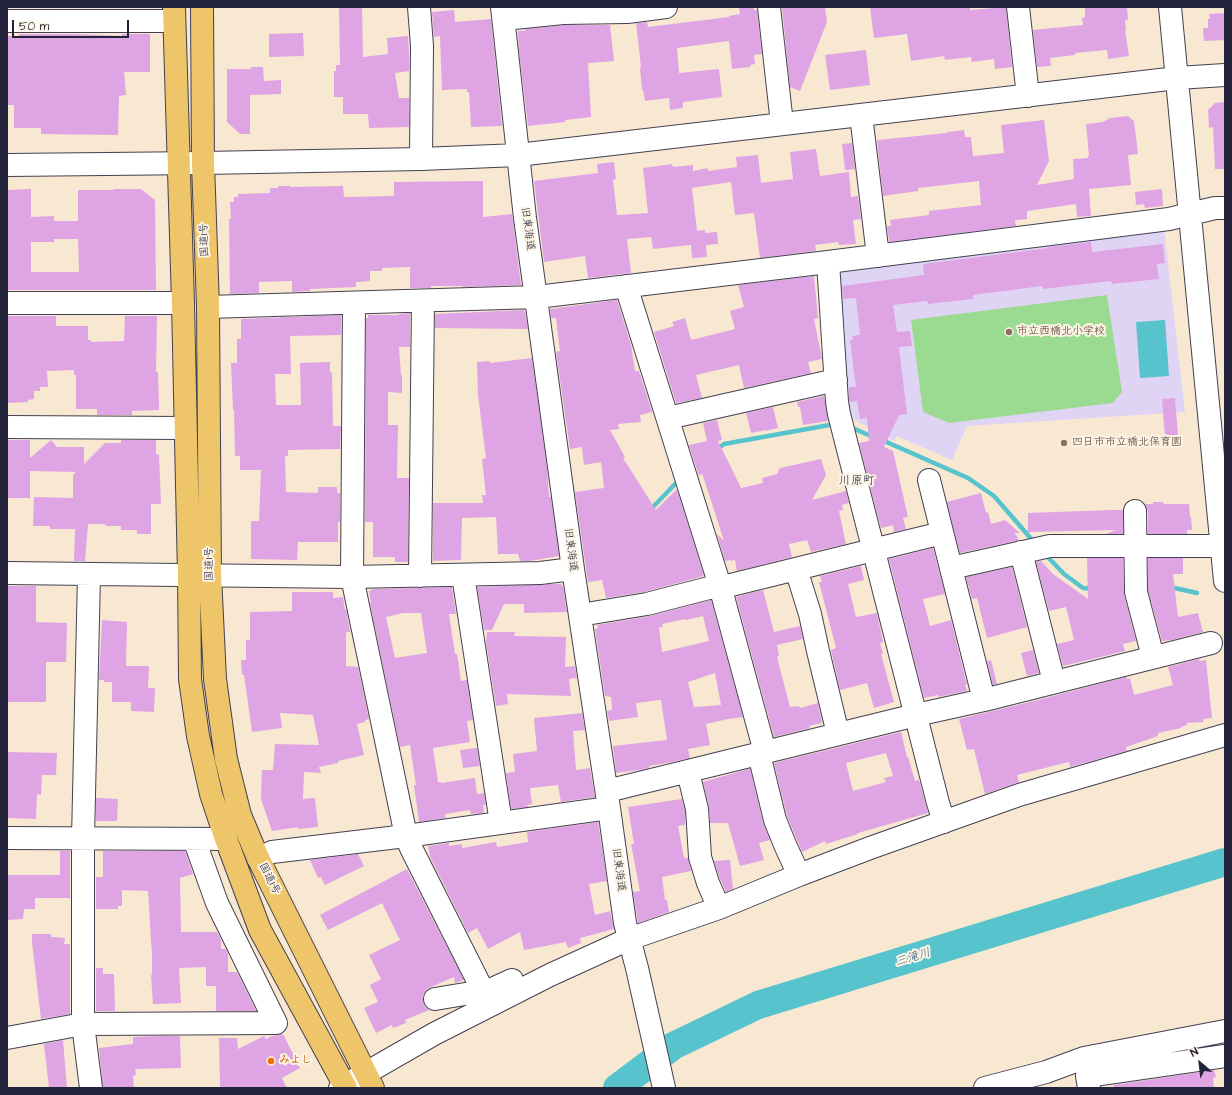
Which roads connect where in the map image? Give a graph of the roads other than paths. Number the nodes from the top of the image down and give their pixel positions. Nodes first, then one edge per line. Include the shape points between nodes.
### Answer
1 (202, 7) edge
2 (420, 7) edge
3 (666, 7) edge
4 (769, 7) edge
5 (1018, 7) edge
6 (1170, 7) edge
7 (503, 13) edge
8 (174, 14) edge
9 (7, 21) edge
10 (1225, 76) edge
11 (1177, 78) junction
12 (1028, 96) junction
13 (862, 115) junction
14 (782, 124) junction
15 (518, 155) junction
16 (421, 159) junction
17 (178, 163) junction
18 (203, 163) junction
19 (7, 165) edge
20 (1225, 208) edge
21 (1190, 214) junction
22 (878, 256) junction
23 (828, 262) junction
24 (626, 286) junction
25 (537, 297) junction
26 (422, 301) junction
27 (7, 303) edge
28 (183, 303) junction
29 (354, 303) junction
30 (208, 307) junction
31 (836, 380) junction
32 (668, 418) junction
33 (7, 427) edge
34 (185, 428) junction
35 (1218, 448) edge
36 (929, 480) dead end
37 (1135, 511) dead end
38 (942, 533) junction
39 (1135, 546) junction
40 (1223, 546) edge
41 (873, 550) junction
42 (1025, 551) junction
43 (951, 568) junction
44 (573, 569) junction
45 (796, 569) junction
46 (7, 573) edge
47 (88, 575) junction
48 (199, 575) junction
49 (463, 575) junction
50 (420, 576) junction
51 (352, 577) junction
52 (1225, 581) edge
53 (720, 586) junction
54 (580, 615) junction
55 (1211, 643) dead end
56 (1153, 657) junction
57 (1054, 682) junction
58 (984, 700) junction
59 (916, 715) junction
60 (838, 734) junction
61 (1225, 735) edge
62 (762, 753) junction
63 (688, 772) junction
64 (608, 800) junction
65 (944, 822) junction
66 (501, 823) junction
67 (406, 836) junction
68 (7, 838) edge
69 (83, 839) junction
70 (194, 839) junction
71 (226, 839) junction
72 (258, 858) junction
73 (799, 875) junction
74 (719, 908) junction
75 (629, 939) junction
76 (520, 990) junction
77 (483, 991) junction
78 (435, 999) dead end
79 (83, 1024) junction
80 (1225, 1031) edge
81 (7, 1038) edge
82 (1225, 1056) edge
83 (369, 1080) edge
84 (343, 1087) edge
85 (91, 1088) edge
86 (664, 1088) edge
87 (985, 1088) edge
88 (1089, 1088) edge

1 - 18 highway, 国道1号
2 - 16 street
3 - 7 street via 627,12
4 - 14 street
5 - 12 street
6 - 11 street
7 - 15 street, 旧東海道
8 - 9 street
8 - 17 highway, 国道1号
10 - 11 street
11 - 12 street
11 - 21 street
12 - 13 street
13 - 14 street
13 - 22 street
14 - 15 street
15 - 16 street
15 - 25 street, 旧東海道
16 - 18 street
17 - 18 street
17 - 19 street
17 - 28 highway, 国道1号
18 - 30 highway, 国道1号
20 - 21 street
21 - 22 street via 1169,219
21 - 35 street
22 - 23 street
23 - 24 street
23 - 31 street
24 - 25 street
24 - 32 street
25 - 26 street
25 - 44 street, 旧東海道
26 - 29 street
26 - 50 street
27 - 28 street
28 - 34 highway, 国道1号
29 - 30 street
29 - 51 street
30 - 48 highway, 国道1号
31 - 32 street
31 - 41 street via 837,402
32 - 53 street
33 - 34 street
34 - 48 highway, 国道1号
35 - 40 street
36 - 38 street
37 - 39 street
38 - 41 street
38 - 43 street
39 - 40 street
39 - 42 street via 1050,546
39 - 56 street via 1135,585
40 - 52 street
41 - 45 street
41 - 59 street
42 - 43 street
42 - 57 street
43 - 58 street
44 - 49 street via 540,573
44 - 54 street, 旧東海道
45 - 53 street
45 - 60 street via 810,614
46 - 47 street
47 - 48 street
47 - 69 street
48 - 51 street
48 - 71 highway, 国道1号 via 190,679 194,715 211,794
48 - 72 highway, 国道1号 via 226,759 240,815
49 - 50 street
49 - 66 street
50 - 51 street
51 - 67 street
53 - 54 street via 647,604
53 - 62 street
54 - 64 street, 旧東海道
55 - 56 street
56 - 57 street
57 - 58 street
58 - 59 street
59 - 60 street
59 - 65 street
60 - 62 street
61 - 65 street via 1019,795
62 - 63 street
62 - 73 street via 775,820
63 - 64 street
63 - 74 street via 697,809 700,857
64 - 66 street
64 - 75 street, 旧東海道
65 - 73 street
66 - 67 street
67 - 72 street via 272,852
67 - 77 street
68 - 69 street
69 - 70 street
69 - 79 street
70 - 71 street
70 - 79 street via 217,903 276,1023
71 - 84 highway, 国道1号 via 260,930
72 - 83 highway, 国道1号
73 - 74 street
74 - 75 street
75 - 76 street
75 - 86 street, 旧東海道
76 - 77 street via 514,979
76 - 83 street via 434,1034
77 - 78 street
79 - 81 street
79 - 85 street
80 - 87 street via 1084,1058 1046,1072
82 - 88 street via 1087,1076
83 - 84 street

